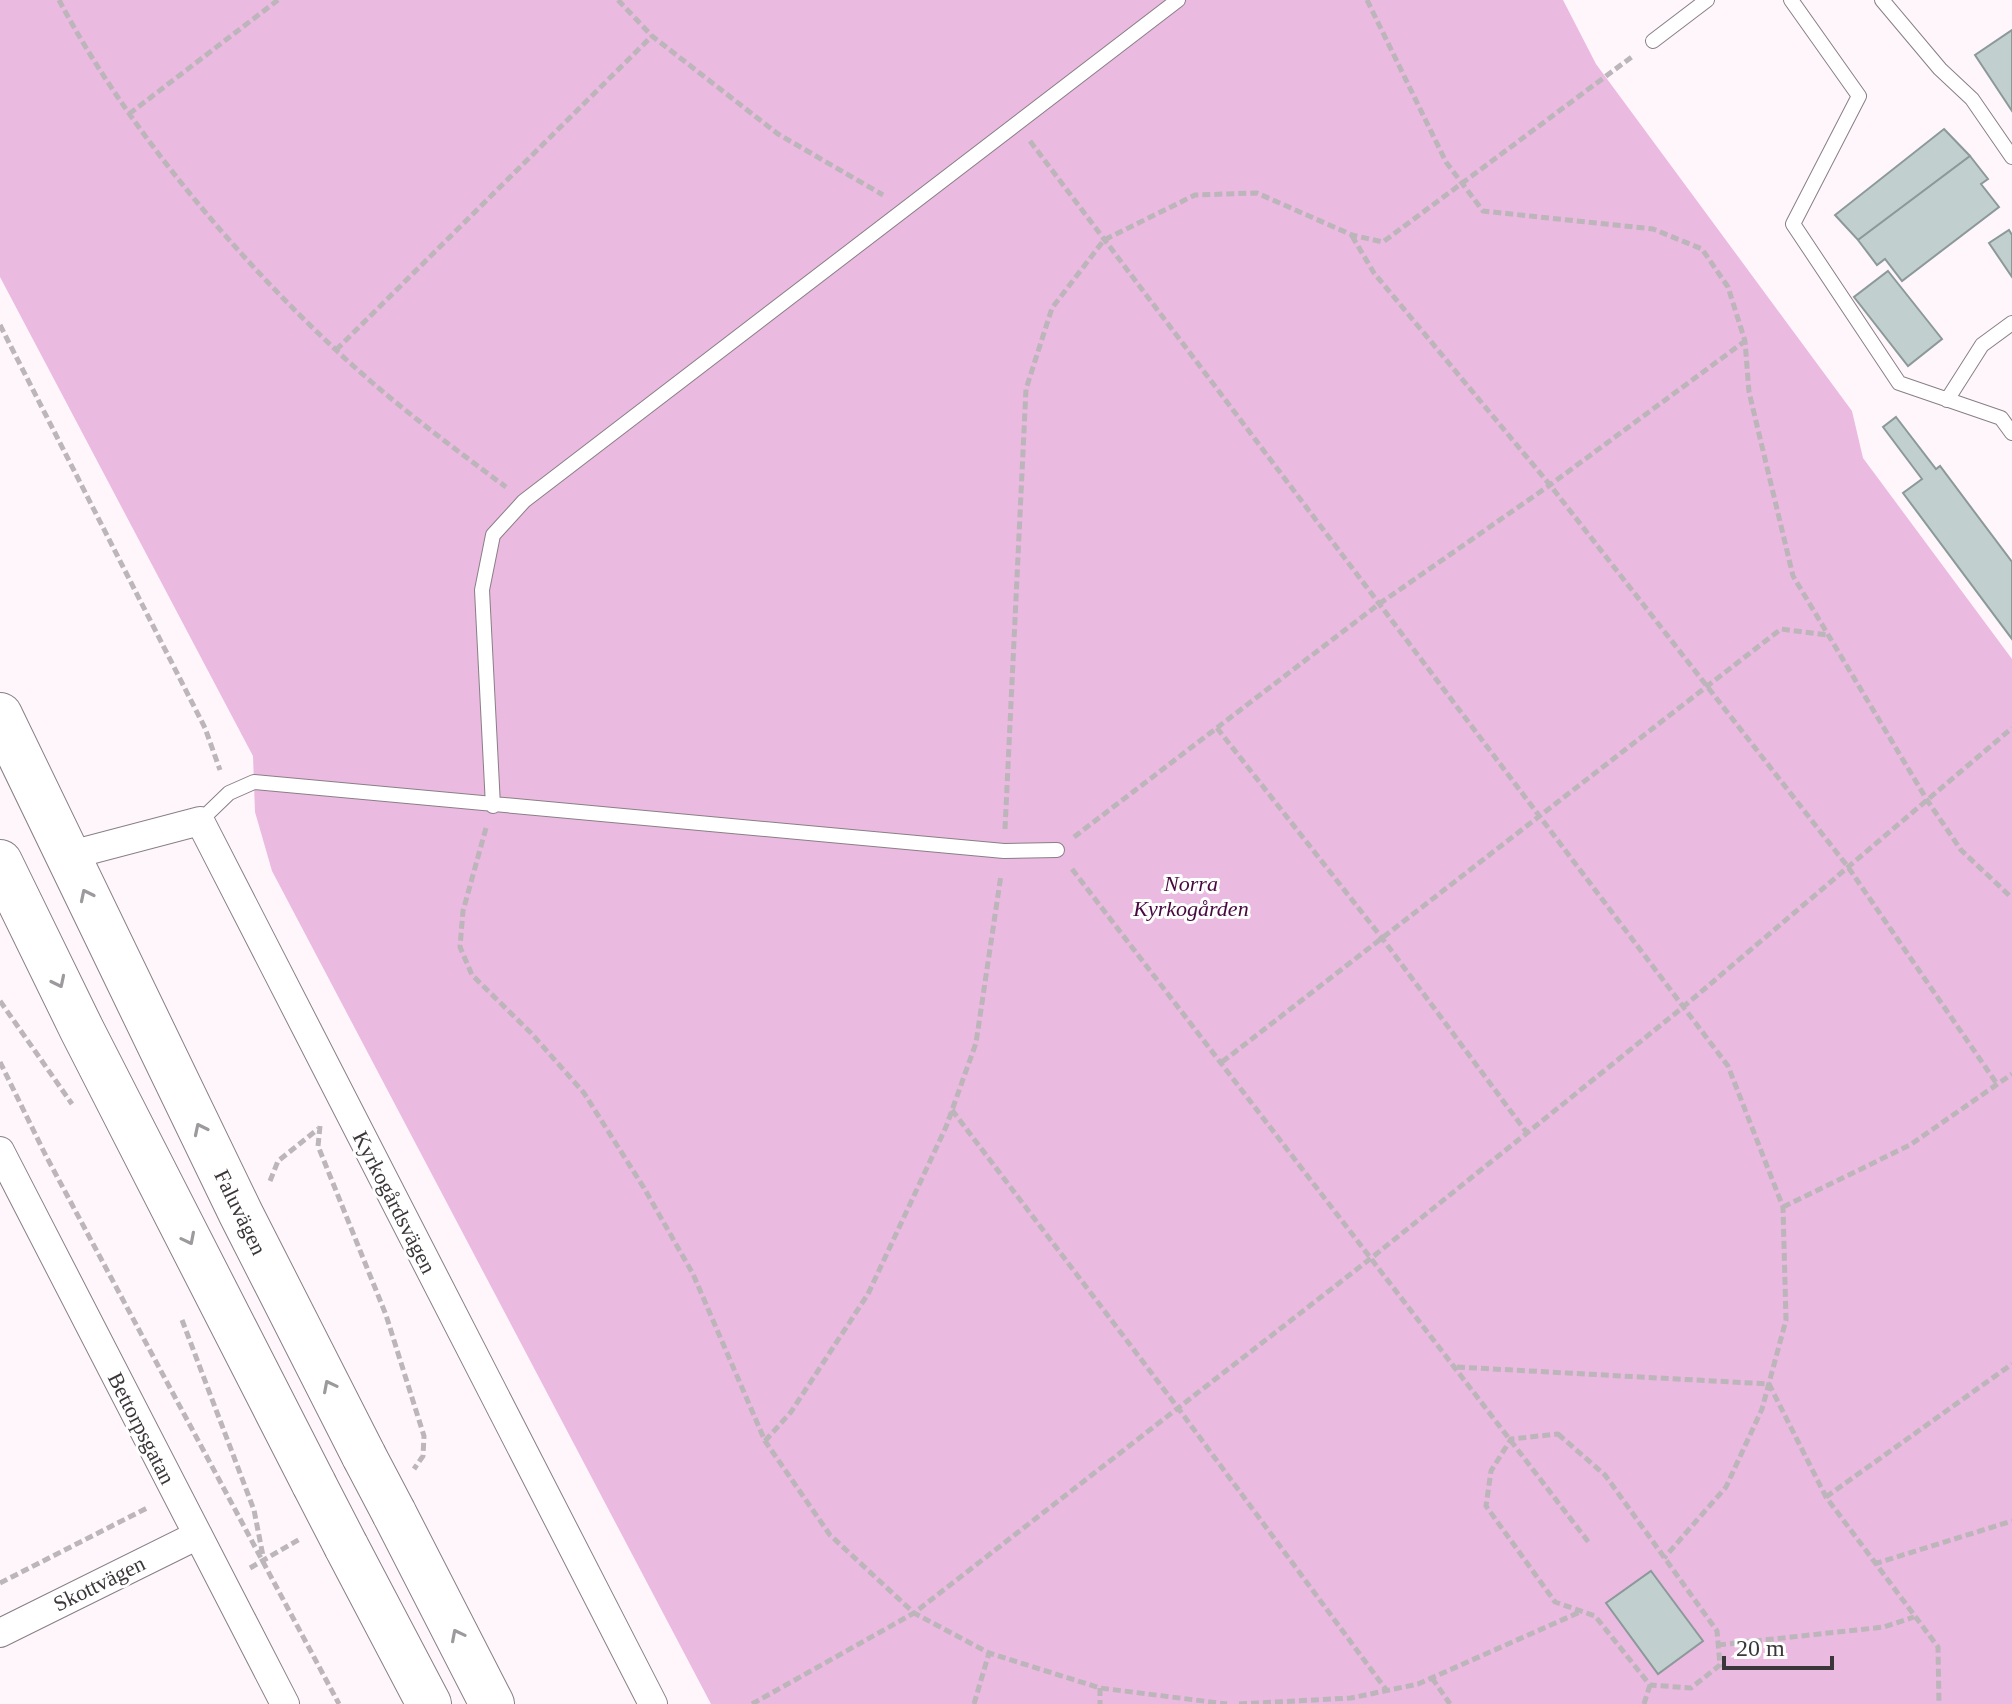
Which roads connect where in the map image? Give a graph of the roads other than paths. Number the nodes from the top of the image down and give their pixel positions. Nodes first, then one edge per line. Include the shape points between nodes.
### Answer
1 (1178, 0) edge
2 (1707, 0) edge
3 (1791, 0) edge
4 (1882, 0) edge
5 (1653, 41) road end
6 (2012, 157) edge
7 (2012, 323) edge
8 (1947, 400) junction
9 (2012, 433) edge
10 (0, 715) edge
11 (493, 806) junction
12 (200, 821) junction
13 (1057, 850) road end
14 (67, 856) junction
15 (0, 862) edge
16 (0, 1151) edge
17 (198, 1535) junction
18 (0, 1633) edge
19 (285, 1704) edge
20 (429, 1704) edge
21 (492, 1704) edge
22 (653, 1704) edge

1 - 11 lane via 524,501 493,535 482,590
2 - 5 lane
3 - 8 lane via 1859,96 1793,224 1899,383
4 - 6 lane via 1972,99
7 - 8 lane via 1982,345
8 - 9 lane via 2001,418
10 - 14 highway, Faluvägen
11 - 12 lane via 254,782 229,793
11 - 13 lane via 1004,851
12 - 14 street
12 - 22 street, Kyrkogårdsvägen
21 -> 14 highway, Faluvägen, bridge via 241,1214
15 -> 20 highway, bridge
16 - 17 street, Bettorpsgatan
17 - 18 street, Skottvägen
17 - 19 street, Bettorpsgatan

